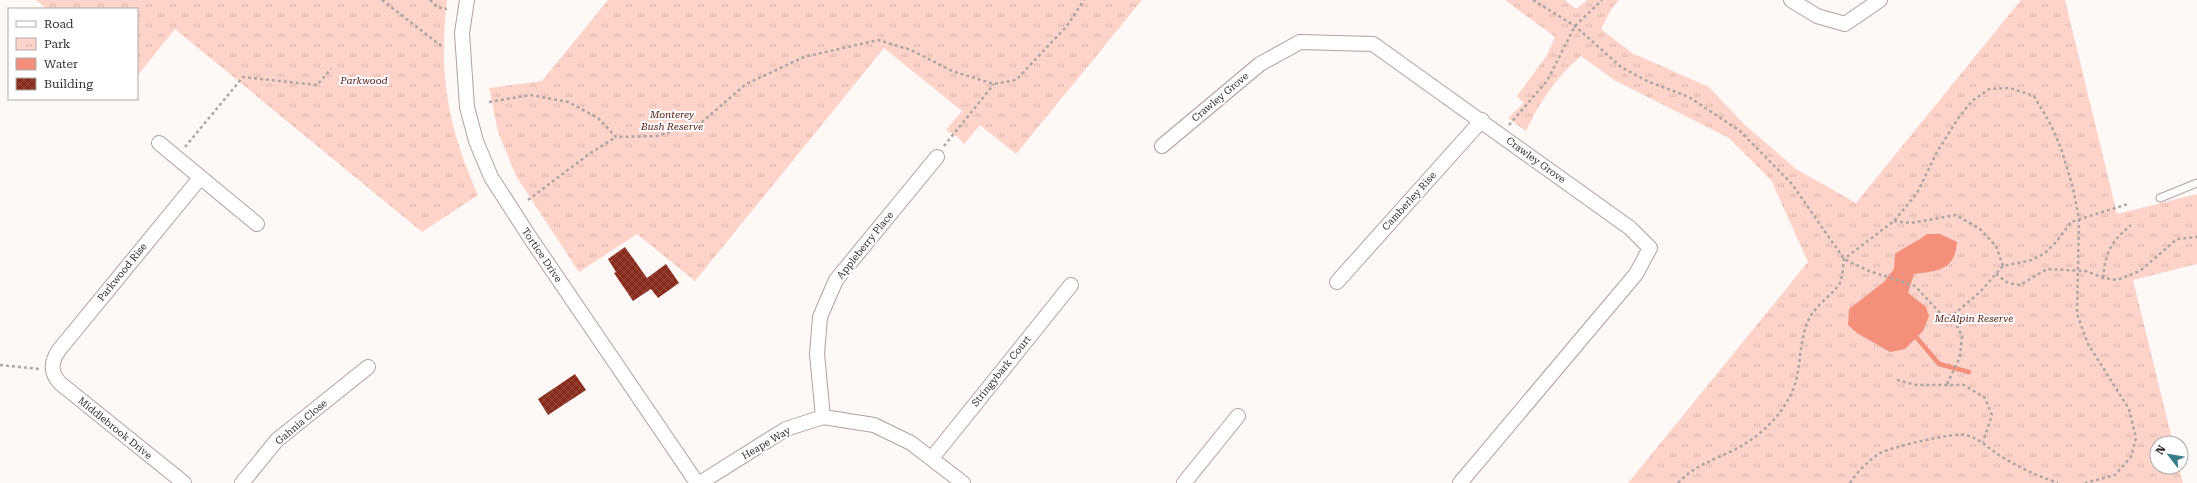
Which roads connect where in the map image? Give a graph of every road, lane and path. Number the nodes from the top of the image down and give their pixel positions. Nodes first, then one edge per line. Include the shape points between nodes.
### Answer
1 (382, 0) edge
2 (430, 0) edge
3 (468, 0) edge
4 (1084, 0) edge
5 (1534, 0) edge
6 (1602, 0) edge
7 (1791, 0) edge
8 (1880, 0) edge
9 (447, 9) dead end
10 (1575, 26) junction
11 (444, 48) dead end
12 (331, 69) dead end
13 (994, 84) junction
14 (489, 102) dead end
15 (1482, 120) junction
16 (1502, 135) junction
17 (616, 137) junction
18 (159, 143) dead end
19 (1162, 146) dead end
20 (937, 157) joint
21 (176, 158) junction
22 (200, 178) junction
23 (2197, 183) edge
24 (2160, 198) dead end
25 (528, 200) dead end
26 (2128, 204) dead end
27 (2079, 219) junction
28 (1894, 221) junction
29 (257, 224) dead end
30 (2131, 225) dead end
31 (2197, 237) edge
32 (1844, 259) junction
33 (2003, 266) junction
34 (2077, 270) junction
35 (1996, 274) junction
36 (2103, 278) junction
37 (1337, 282) dead end
38 (1071, 285) dead end
39 (1952, 316) junction
40 (0, 365) edge
41 (368, 367) dead end
42 (51, 370) junction
43 (1897, 380) dead end
44 (1947, 384) junction
45 (1238, 416) dead end
46 (823, 417) junction
47 (1982, 442) junction
48 (932, 458) junction
49 (184, 483) edge
50 (242, 483) edge
51 (697, 483) edge
52 (700, 483) edge
53 (963, 483) edge
54 (1184, 483) edge
55 (1460, 483) edge
56 (1678, 483) edge
57 (1850, 483) edge
58 (2058, 483) edge
59 (2085, 483) edge

1 - 11 path
2 - 9 path via 437,7
3 - 51 street, Tortice Drive via 462,32 467,107 476,141 492,177 529,236
4 - 13 path via 1067,26 1016,80
5 - 10 path
6 - 10 path
7 - 8 street via 1817,16 1845,24
10 - 16 path via 1547,80
10 - 32 path via 1621,67 1647,81 1689,97 1740,131 1792,184
12 - 21 path via 317,85 243,77
13 - 17 path via 952,71 911,50 878,40 804,57 746,84 702,122 657,136
13 - 20 path via 952,134
14 - 17 path via 532,95 568,102 598,118
15 - 16 street, Crawley Grove
15 - 19 street, Crawley Grove via 1373,44 1300,42 1260,64
15 - 37 street, Camberley Rise
16 - 55 street, Crawley Grove via 1630,228 1650,248 1636,274
17 - 25 path
18 - 21 street
20 - 46 street, Appleberry Place via 836,280 820,318 817,354
21 - 22 street
22 - 29 street
22 - 42 street, Parkwood Rise via 59,350 53,359
23 - 24 lane
26 - 27 path
27 - 28 path via 2073,188 2052,125 2034,96 2010,88 1989,89 1972,101 1937,152 1917,193
27 - 33 path via 2071,222 2045,253 2018,264
27 - 34 path
28 - 32 path
28 - 33 path via 1912,223 1956,215 1980,229 1996,246
30 - 36 path via 2115,238 2106,255
31 - 36 path via 2177,239 2140,271 2117,280
32 - 39 path via 1869,271 1915,286 1941,314
32 - 56 path via 1840,284 1824,298 1809,318 1801,340 1800,366 1790,397 1775,420 1751,440 1689,471
33 - 35 path
34 - 35 path via 2047,269 2020,286 2008,283
34 - 36 path
34 - 59 path via 2078,314 2088,344 2129,409 2136,438 2130,457 2115,475
35 - 39 path
38 - 48 street, Stringybark Court
39 - 44 path via 1962,336 1960,357
40 - 42 path
41 - 50 street, Gahnia Close via 278,440
42 - 49 street, Middlebrook Drive via 61,384
43 - 44 path via 1916,385
44 - 47 path via 1964,385 1985,398 1992,415
45 - 54 street
46 - 48 street, Heape Way via 874,425 911,443
46 - 52 street, Heape Way via 786,429
47 - 57 path via 1965,435 1938,438 1881,453 1856,474
47 - 58 path via 2029,472
48 - 53 street, Heape Way

